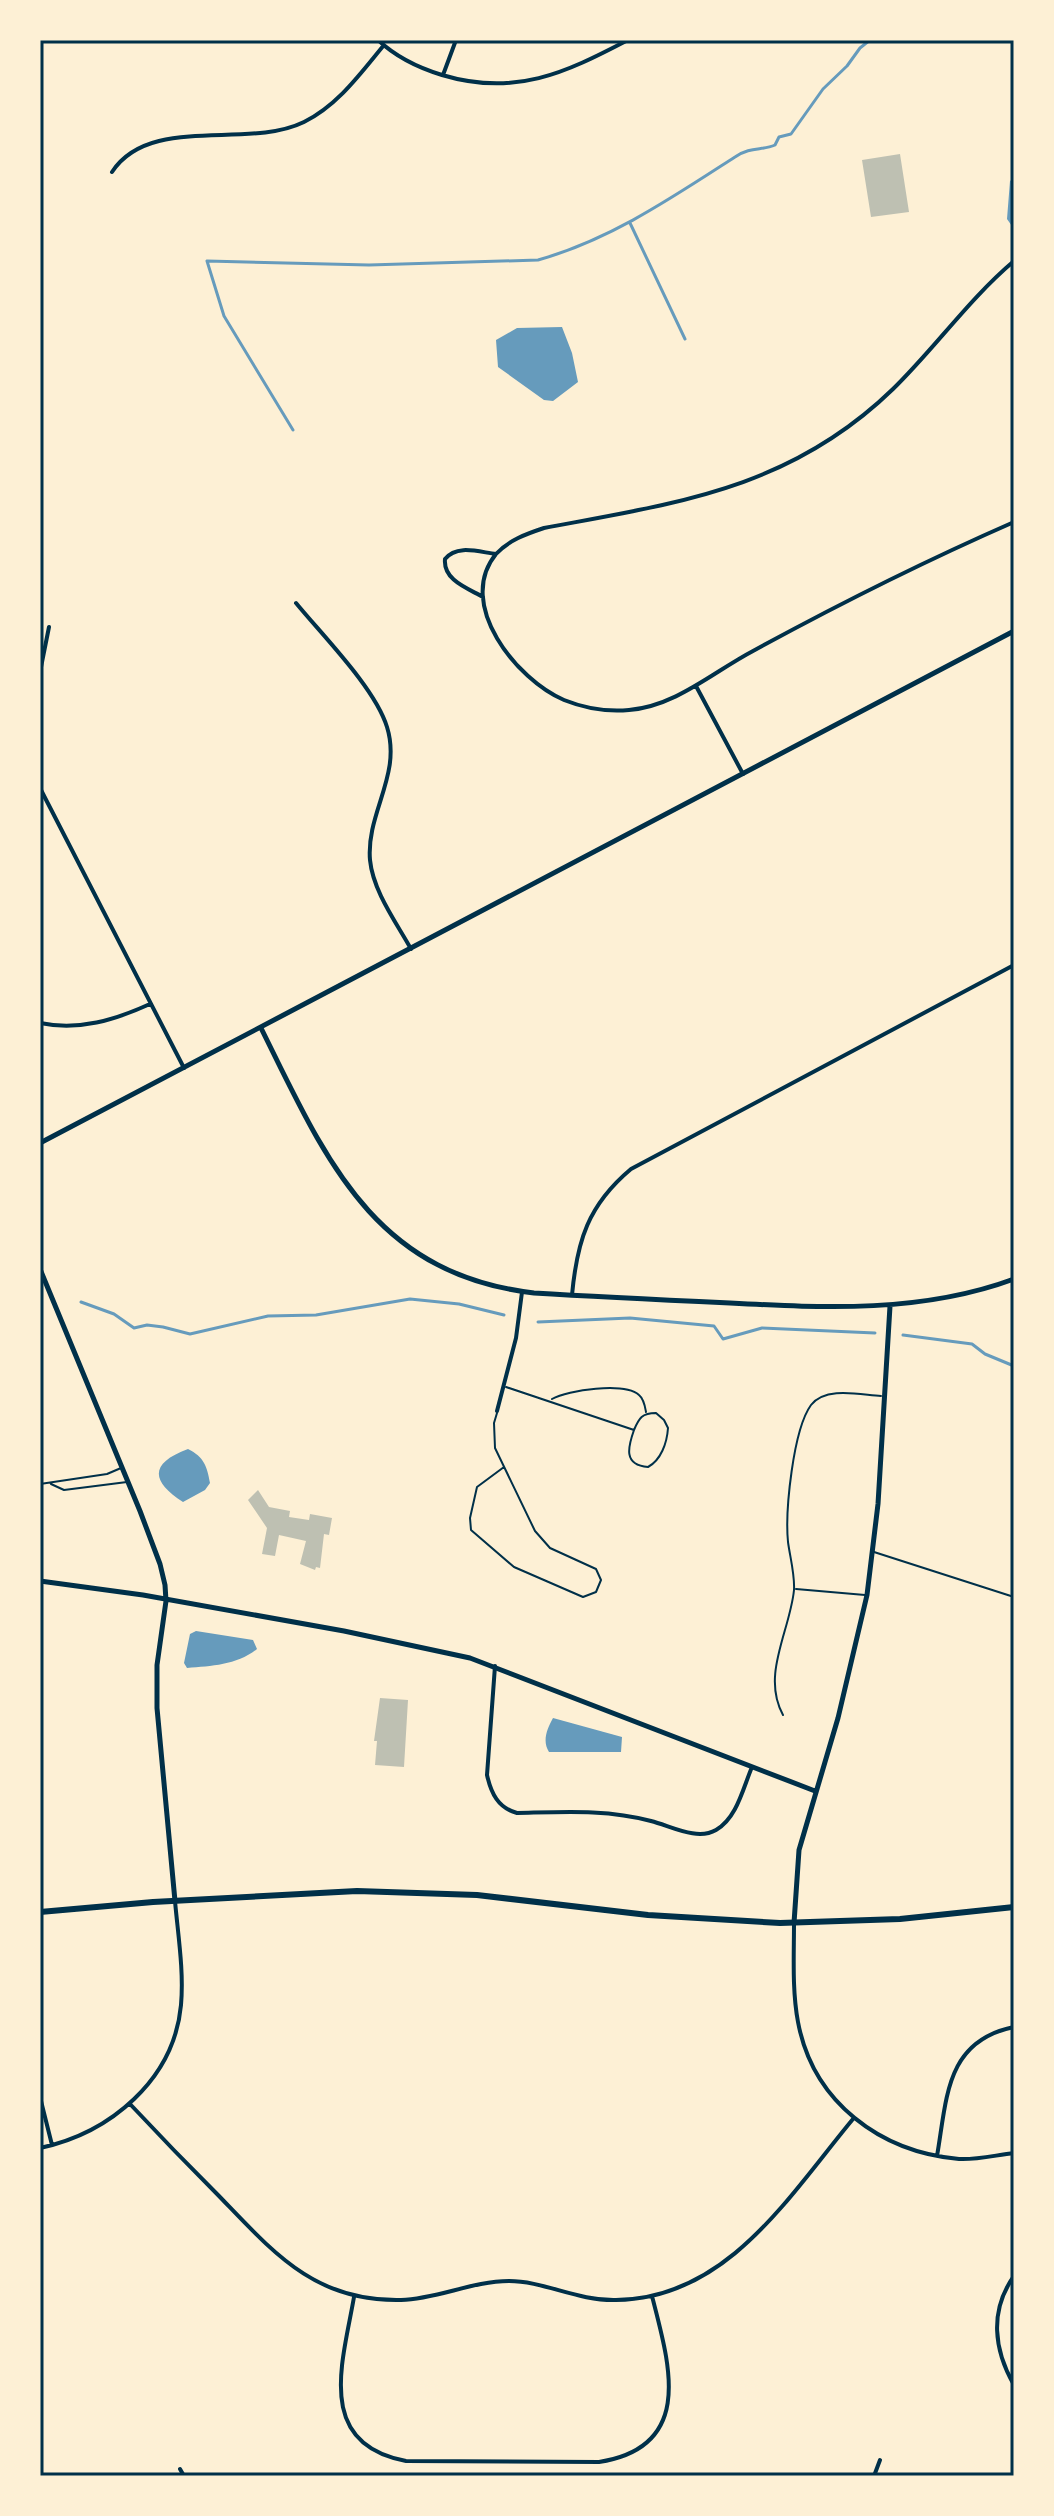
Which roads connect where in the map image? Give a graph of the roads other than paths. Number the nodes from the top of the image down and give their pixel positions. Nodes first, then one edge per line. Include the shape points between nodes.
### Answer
1 (378, 40) edge
2 (456, 40) edge
3 (628, 40) edge
4 (384, 45) junction
5 (443, 75) junction
6 (112, 172) dead end
7 (1014, 261) edge
8 (1014, 522) edge
9 (496, 554) junction
10 (483, 598) junction
11 (296, 603) dead end
12 (49, 627) dead end
13 (1014, 631) edge
14 (40, 672) edge
15 (696, 686) junction
16 (743, 774) junction
17 (40, 788) edge
18 (411, 949) junction
19 (1014, 965) edge
20 (150, 1004) junction
21 (40, 1023) edge
22 (261, 1028) junction
23 (184, 1068) junction
24 (40, 1143) edge
25 (40, 1269) edge
26 (1014, 1279) edge
27 (522, 1292) junction
28 (572, 1295) junction
29 (890, 1306) junction
30 (504, 1386) junction
31 (887, 1397) junction
32 (549, 1400) junction
33 (497, 1411) joint
34 (647, 1413) junction
35 (634, 1430) junction
36 (504, 1467) junction
37 (122, 1468) junction
38 (127, 1482) junction
39 (50, 1483) junction
40 (40, 1484) edge
41 (873, 1551) junction
42 (40, 1581) edge
43 (794, 1589) junction
44 (867, 1595) junction
45 (1014, 1597) edge
46 (166, 1601) junction
47 (495, 1666) junction
48 (783, 1715) dead end
49 (753, 1766) junction
50 (815, 1791) junction
51 (175, 1901) junction
52 (1014, 1907) edge
53 (40, 1912) edge
54 (794, 1923) junction
55 (1014, 2027) edge
56 (40, 2097) edge
57 (130, 2104) junction
58 (853, 2119) junction
59 (52, 2145) junction
60 (40, 2148) edge
61 (1014, 2153) edge
62 (937, 2156) junction
63 (1014, 2276) edge
64 (652, 2296) junction
65 (354, 2297) junction
66 (1014, 2385) edge
67 (880, 2460) dead end
68 (180, 2469) dead end
69 (184, 2476) edge
70 (874, 2476) edge

1 - 4 street
2 - 5 street
3 - 5 street via 538,80 494,85
4 - 5 street
4 - 6 street via 344,93 304,122 269,133 143,145
7 - 9 street via 894,388 822,445 730,489 544,528 511,541
8 - 15 street via 904,571
9 - 10 street
9 - 10 street via 459,550 445,559 450,578
10 - 15 street via 491,626 513,664 564,700 610,711 633,710
11 - 18 street via 366,689 387,727 391,763 370,862
12 - 14 street
13 - 16 street
15 - 16 street
16 - 18 street
17 - 20 street
18 - 22 street
19 - 28 street via 631,1169 610,1188 585,1227
20 - 21 street via 88,1026
20 - 23 street
22 - 23 street
22 - 27 street via 336,1171 369,1213 439,1265
23 - 24 street
25 - 37 street
26 - 29 street
27 - 28 street
27 - 30 street
28 - 29 street
29 - 31 street
30 - 32 lane
30 - 33 street
31 - 41 street
31 - 43 lane via 836,1394 812,1404 789,1492
32 - 34 lane via 580,1388 631,1391 643,1400
32 - 35 lane
33 - 36 lane via 495,1448
34 - 35 lane
34 - 35 lane via 656,1413 668,1428 660,1455 648,1467 629,1456
36 - 36 lane via 543,1541 596,1569 601,1580 596,1592 583,1597 525,1573 471,1530 477,1487
37 - 38 street
37 - 39 lane
38 - 39 lane via 64,1490
38 - 46 street via 160,1564
39 - 40 lane
41 - 44 street
41 - 45 lane
42 - 46 street
43 - 44 lane
43 - 48 lane via 777,1662 775,1686
44 - 50 street
46 - 47 street via 436,1649
46 - 51 street via 157,1708
47 - 49 street
47 - 49 street via 487,1775 490,1789 509,1811 605,1811 700,1835 727,1822
49 - 50 street
50 - 54 street via 799,1850
51 - 53 main road
51 - 54 main road via 407,1891 673,1918
51 - 57 street via 182,1980 178,2021 156,2072
52 - 54 main road
54 - 58 street via 795,2002 805,2049 822,2082
55 - 62 street via 977,2042 953,2071
56 - 59 street
57 - 59 street via 95,2130
57 - 65 street via 282,2261 319,2284
58 - 62 street via 893,2143
58 - 64 street via 745,2246 697,2280
59 - 60 street
61 - 62 street
63 - 66 street via 996,2321
64 - 65 street via 599,2300 506,2281 420,2299
64 - 65 street via 671,2384 667,2409 642,2445 599,2462 406,2461 370,2446 349,2423 339,2394
67 - 70 street
68 - 69 street

